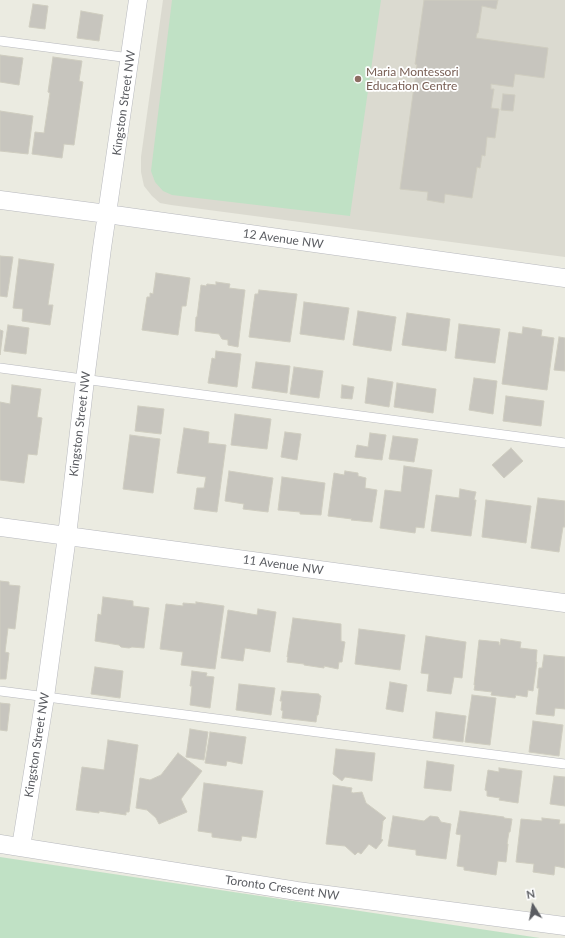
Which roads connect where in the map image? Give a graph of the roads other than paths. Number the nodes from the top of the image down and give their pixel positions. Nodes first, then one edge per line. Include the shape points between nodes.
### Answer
1 (138, 0) edge
2 (0, 40) edge
3 (130, 58) junction
4 (0, 200) edge
5 (107, 214) junction
6 (565, 278) edge
7 (0, 368) edge
8 (85, 380) junction
9 (565, 444) edge
10 (0, 527) edge
11 (67, 536) junction
12 (565, 603) edge
13 (0, 691) edge
14 (45, 697) junction
15 (565, 764) edge
16 (0, 844) edge
17 (21, 848) junction
18 (565, 926) edge

1 - 3 street, Kingston Street NW
2 - 3 lane
3 - 5 street, Kingston Street NW
4 - 5 street, 12 Avenue NW
5 - 6 street, 12 Avenue NW
5 - 8 street, Kingston Street NW
7 - 8 lane
8 - 9 lane
8 - 11 street, Kingston Street NW
10 - 11 street, 11 Avenue NW
11 - 12 street, 11 Avenue NW
11 - 14 street, Kingston Street NW
13 - 14 lane
14 - 15 lane
14 - 17 street, Kingston Street NW
16 - 17 street, Toronto Crescent NW
17 - 18 street, Toronto Crescent NW via 297,891

